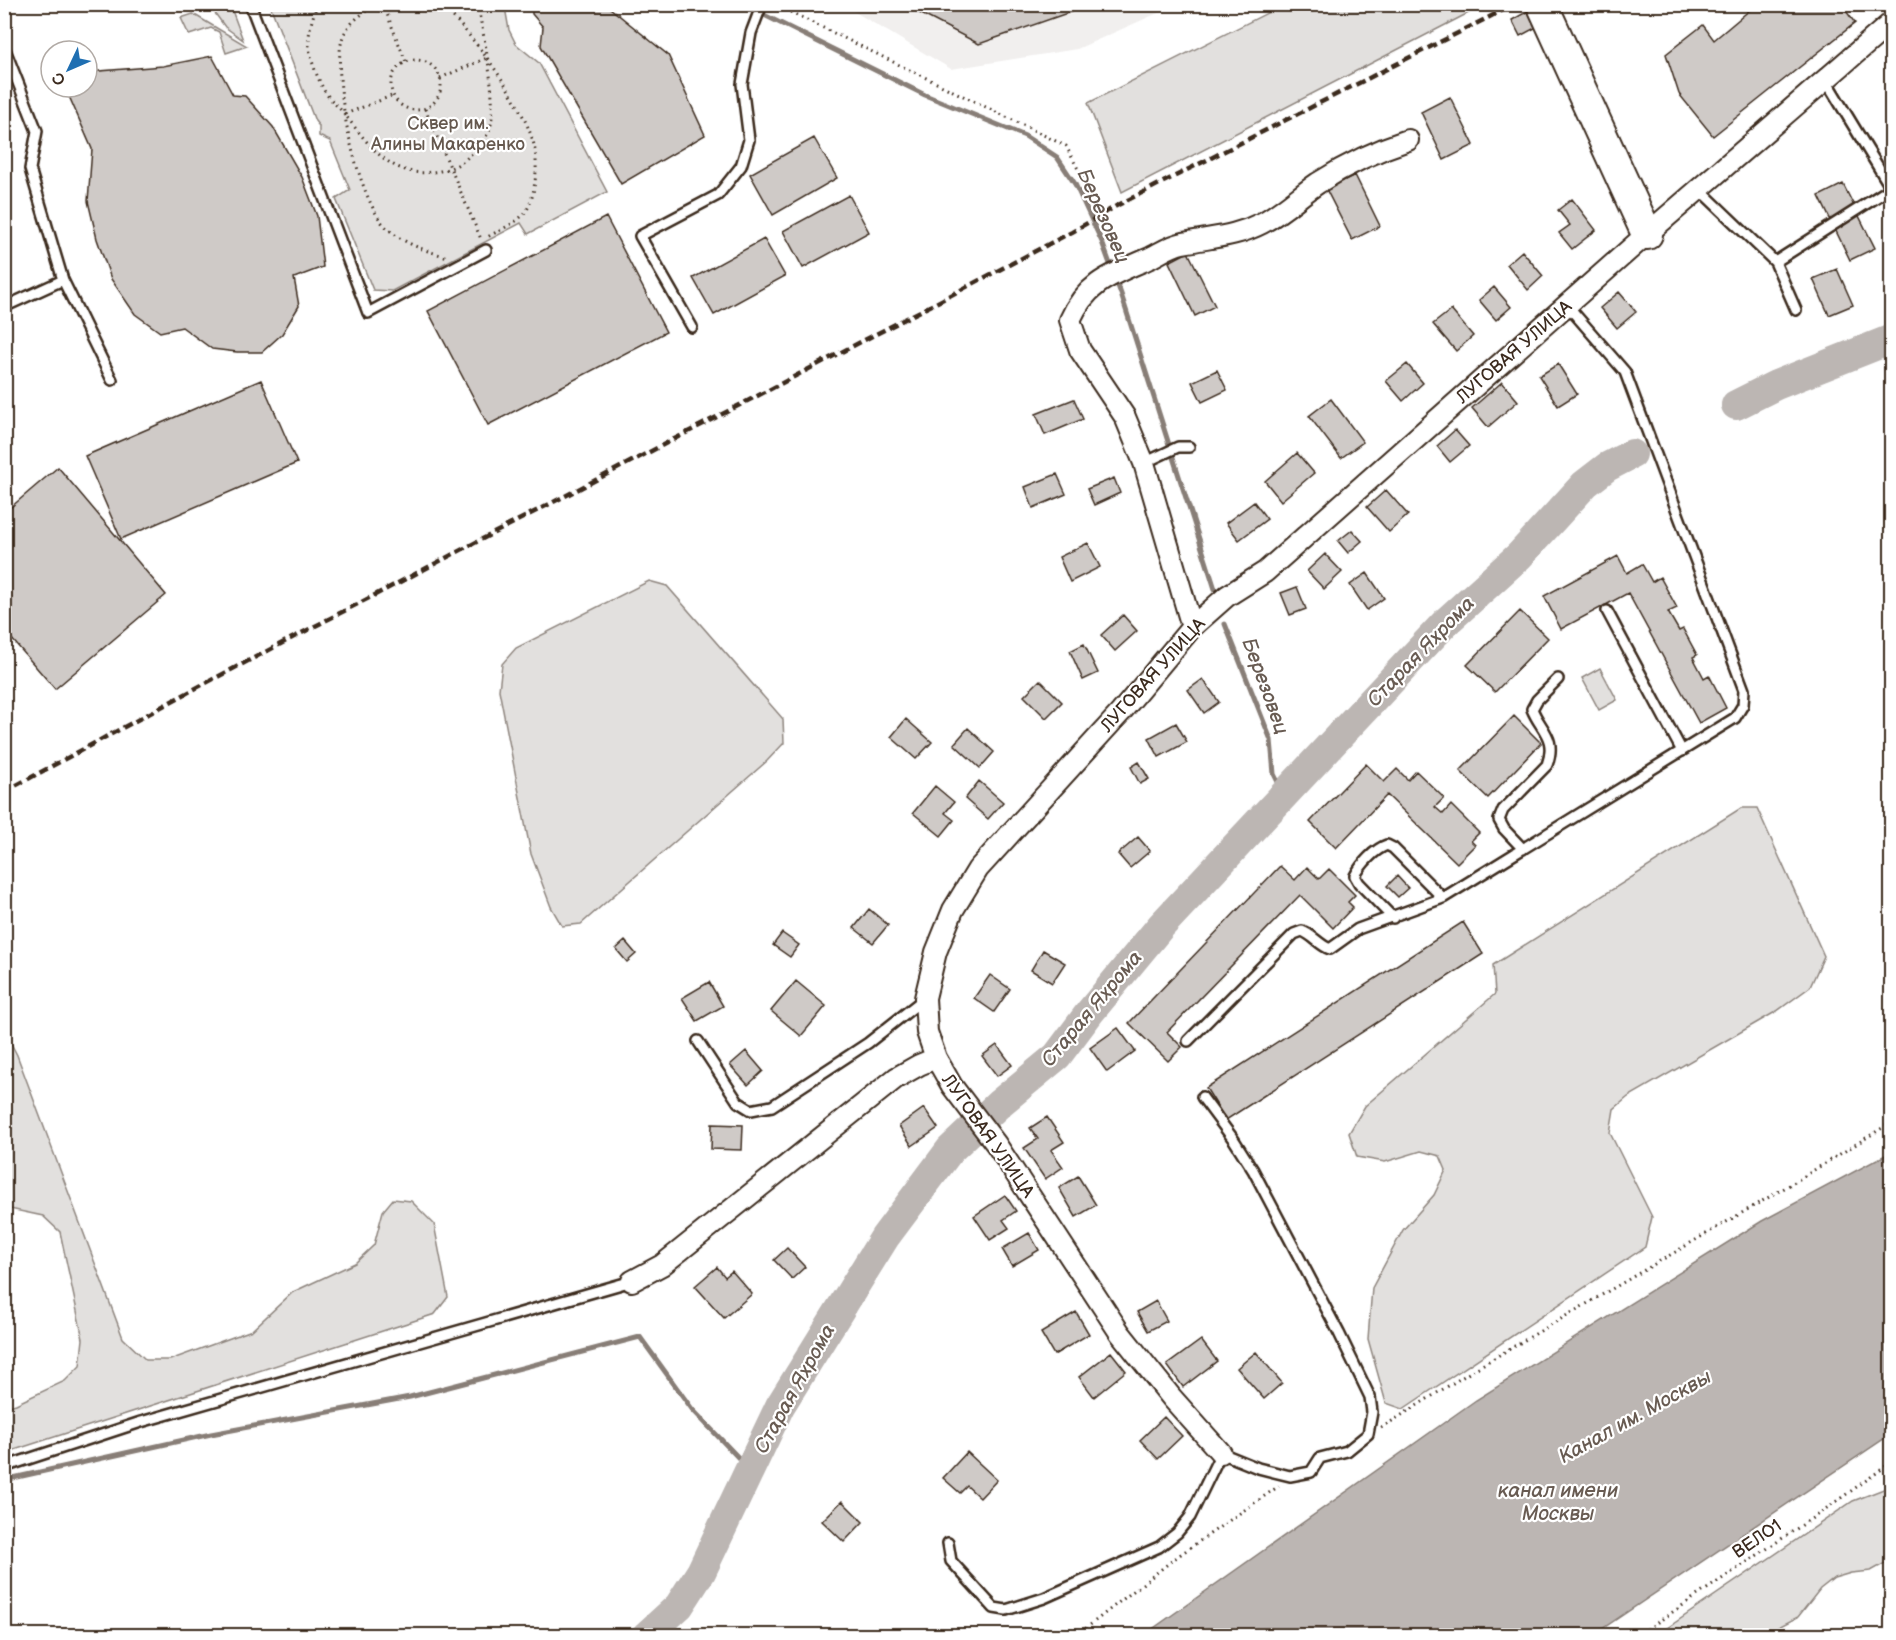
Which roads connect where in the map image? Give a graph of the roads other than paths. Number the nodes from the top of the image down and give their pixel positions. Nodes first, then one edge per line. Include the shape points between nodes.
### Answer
1 (250, 4) edge
2 (1542, 4) edge
3 (762, 5) edge
4 (1892, 21) edge
5 (4, 47) edge
6 (1825, 80) junction
7 (1408, 140) dead end
8 (1699, 189) junction
9 (1647, 234) junction
10 (486, 250) dead end
11 (1775, 262) junction
12 (63, 280) junction
13 (1567, 305) junction
14 (4, 307) edge
15 (1796, 310) dead end
16 (692, 327) dead end
17 (112, 380) dead end
18 (1189, 447) dead end
19 (1144, 464) junction
20 (1607, 611) dead end
21 (1192, 627) junction
22 (1558, 679) dead end
23 (1682, 751) junction
24 (1523, 849) junction
25 (1443, 898) junction
26 (1393, 918) junction
27 (925, 998) junction
28 (698, 1041) dead end
29 (1188, 1041) dead end
30 (936, 1058) junction
31 (1202, 1097) dead end
32 (632, 1281) joint
33 (1221, 1453) junction
34 (4, 1467) edge
35 (948, 1543) dead end

1 - 10 lane via 368,313
2 - 9 main road
3 - 16 lane via 741,84 748,140 741,166 718,195 640,236
4 - 6 street, ЛУГОВАЯ УЛИЦА
5 - 12 lane via 37,131 30,169
6 - 8 street, ЛУГОВАЯ УЛИЦА
6 - 11 lane via 1891,188
7 - 19 street via 1382,148 1317,184 1262,223 1231,236 1180,243 1117,272 1077,305 1070,320 1080,350 1125,417
8 - 9 street, ЛУГОВАЯ УЛИЦА
8 - 11 lane
9 - 13 street, ЛУГОВАЯ УЛИЦА
11 - 15 lane
12 - 14 lane
12 - 17 lane
13 - 21 street, ЛУГОВАЯ УЛИЦА via 1265,572 1227,596
13 - 23 lane via 1625,372 1744,690 1743,705 1735,718
18 - 19 lane via 1178,447
19 - 21 street
20 - 23 lane
21 - 27 street, ЛУГОВАЯ УЛИЦА via 978,869 952,910
22 - 24 lane via 1532,709 1547,734 1551,755 1547,765 1503,810 1499,820
23 - 24 lane
24 - 25 lane
25 - 26 lane
25 - 26 lane via 1393,848 1381,847 1356,876
26 - 29 lane via 1358,929 1330,949 1302,930 1294,934
27 - 28 lane via 868,1043 772,1106 751,1110 738,1102
27 - 30 street, ЛУГОВАЯ УЛИЦА via 927,1032
30 - 32 street via 896,1078 662,1265
30 - 33 street, ЛУГОВАЯ УЛИЦА via 1119,1333
31 - 33 lane via 1253,1170 1339,1333 1370,1397 1372,1412 1368,1434 1347,1451 1320,1458 1311,1472 1290,1476
32 - 34 lane via 141,1422
33 - 35 lane via 1190,1517 1177,1533 1159,1547 1044,1598 1006,1610 994,1608 951,1561

